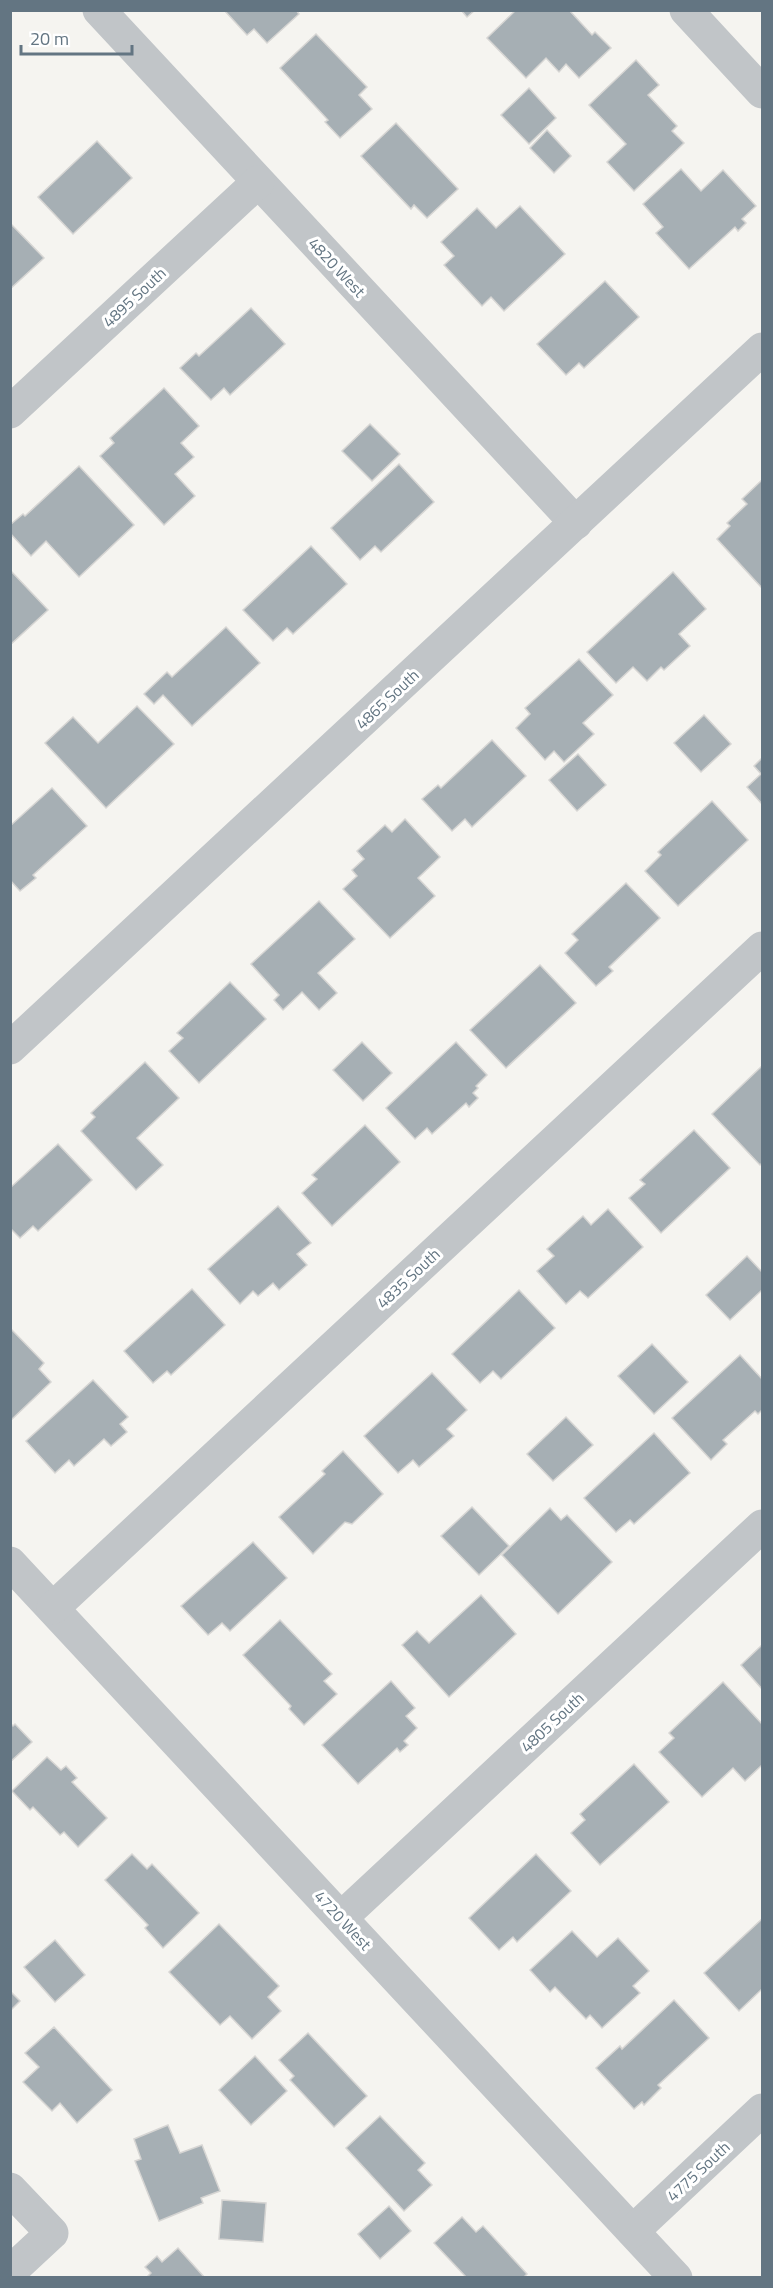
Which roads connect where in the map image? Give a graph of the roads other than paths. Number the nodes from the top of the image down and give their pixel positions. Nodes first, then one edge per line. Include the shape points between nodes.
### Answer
1 (99, 10) edge
2 (686, 10) edge
3 (762, 92) edge
4 (258, 182) junction
5 (762, 349) edge
6 (10, 412) edge
7 (576, 523) junction
8 (762, 948) edge
9 (10, 1048) edge
10 (762, 1526) edge
11 (10, 1563) edge
12 (53, 1608) junction
13 (341, 1918) junction
14 (762, 2110) edge
15 (10, 2189) edge
16 (633, 2231) junction
17 (10, 2272) edge
18 (676, 2277) edge

1 - 4 street, 4820 West
2 - 3 street
4 - 6 street, 4895 South
4 - 7 street, 4820 West
5 - 7 street, 4865 South
7 - 9 street, 4865 South
8 - 12 street, 4835 South
10 - 13 street, 4805 South
11 - 12 street, 4720 West
12 - 13 street, 4720 West
13 - 16 street, 4720 West
14 - 16 street, 4775 South
15 - 17 street via 52,2233
16 - 18 street, 4720 West

